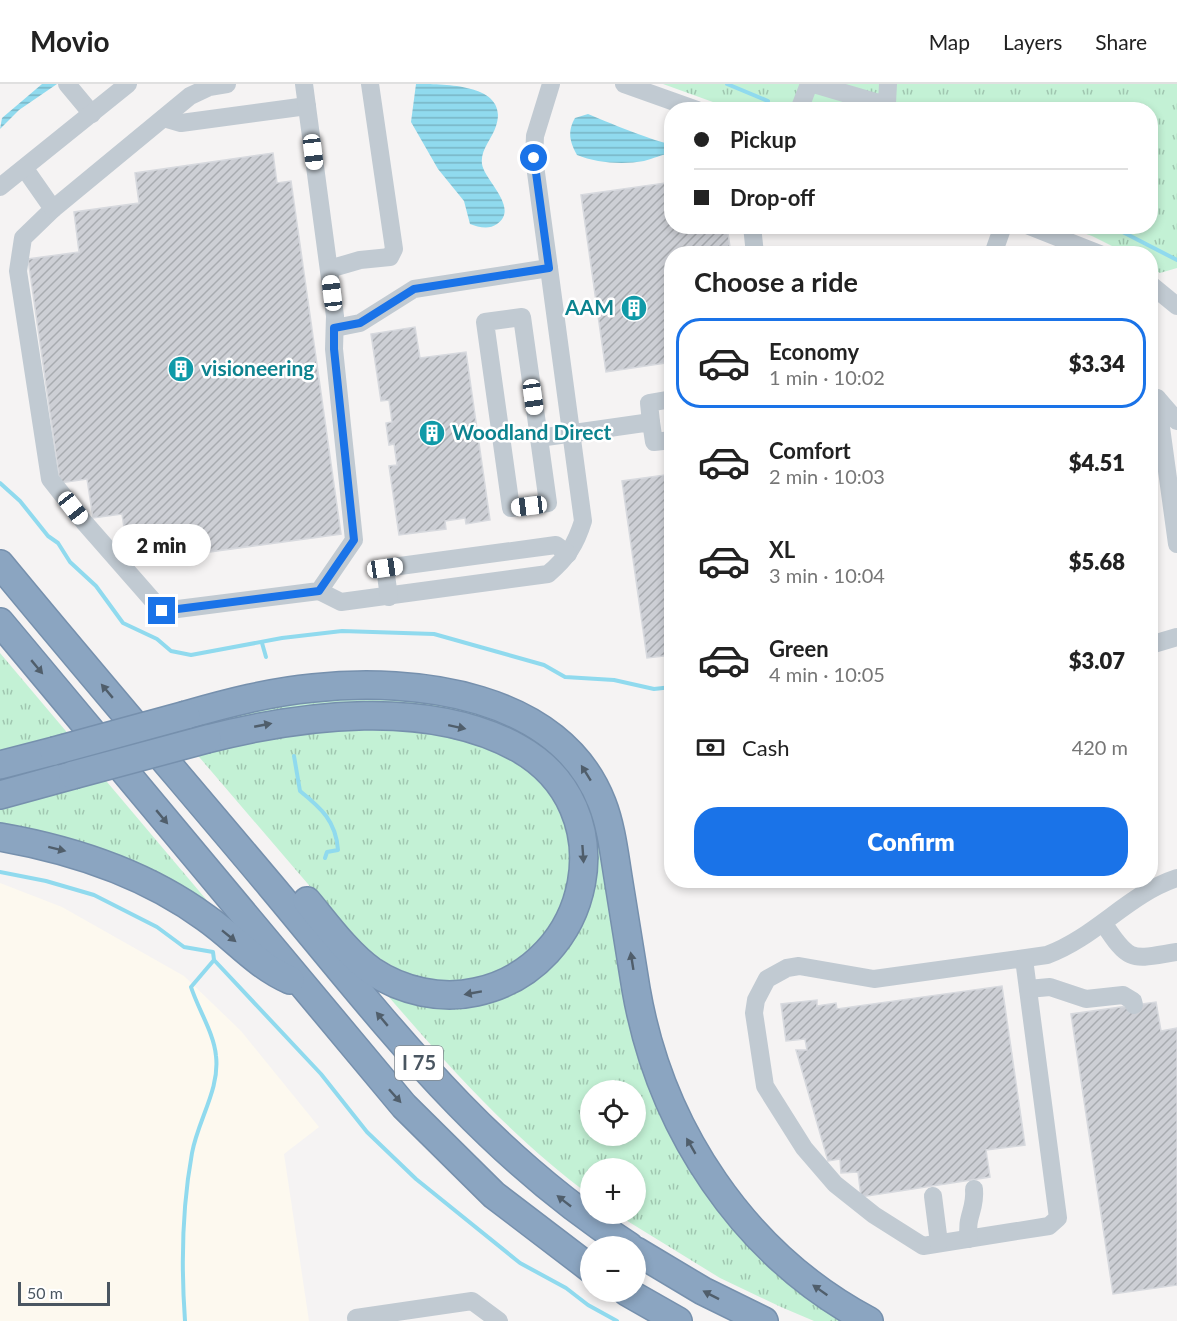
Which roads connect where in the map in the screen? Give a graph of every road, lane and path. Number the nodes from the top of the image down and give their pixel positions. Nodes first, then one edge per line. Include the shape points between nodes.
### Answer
1 (67, 84) edge
2 (128, 84) edge
3 (227, 84) edge
4 (304, 84) edge
5 (370, 84) edge
6 (551, 84) edge
7 (624, 84) edge
8 (809, 84) edge
9 (814, 84) edge
10 (888, 84) edge
11 (675, 102) edge
12 (802, 102) edge
13 (883, 102) edge
14 (887, 102) edge
15 (307, 105) junction
16 (92, 114) junction
17 (164, 118) junction
18 (25, 169) junction
19 (0, 187) edge
20 (53, 208) junction
21 (1049, 234) edge
22 (1080, 246) edge
23 (549, 268) junction
24 (329, 269) junction
25 (1158, 291) edge
26 (1177, 306) edge
27 (334, 328) junction
28 (1158, 399) edge
29 (664, 400) edge
30 (1158, 417) edge
31 (1177, 421) edge
32 (651, 422) junction
33 (571, 433) junction
34 (538, 438) junction
35 (664, 441) edge
36 (1176, 522) edge
37 (1177, 544) edge
38 (568, 554) junction
39 (0, 564) edge
40 (319, 591) junction
41 (389, 597) junction
42 (0, 622) edge
43 (1177, 637) edge
44 (1158, 643) edge
45 (0, 765) edge
46 (0, 795) edge
47 (0, 837) edge
48 (239, 849) junction
49 (1177, 878) edge
50 (1158, 885) edge
51 (1152, 888) edge
52 (1104, 924) junction
53 (1177, 952) edge
54 (1024, 959) junction
55 (304, 987) junction
56 (1028, 989) junction
57 (1134, 1005) dead end
58 (974, 1189) dead end
59 (933, 1196) dead end
60 (615, 1236) edge
61 (969, 1239) junction
62 (939, 1243) junction
63 (646, 1257) edge
64 (580, 1261) edge
65 (645, 1302) edge
66 (357, 1321) edge
67 (499, 1321) edge
68 (678, 1321) edge
69 (764, 1321) edge
70 (869, 1321) edge

1 - 16 street
2 - 16 street
3 - 17 street via 190,96
4 - 15 street
5 - 24 street via 393,249 390,256
6 - 23 street via 535,136 534,158
7 - 11 street
8 - 12 street
9 - 13 street
10 - 14 street
15 - 17 street via 181,123
15 - 24 street
16 - 18 street
17 - 20 street
18 - 19 street
18 - 20 street
20 - 40 street via 23,237 18,272 50,479 162,611
21 - 22 street
23 - 27 street via 414,289 360,323
23 - 33 street
24 - 27 street
25 - 26 street
27 - 40 street via 354,540
28 - 31 street
29 - 32 street via 649,403
30 - 36 street
32 - 33 street
32 - 35 street via 654,442
33 - 34 street
33 - 38 street via 583,521
34 - 34 street via 548,503 511,508 485,322 522,317
36 - 37 street
38 - 41 street via 548,574
38 - 41 street via 556,545 385,568
48 -> 39 highway, I 75
40 - 41 street via 341,602
42 -> 55 highway, I 75
43 - 44 street
70 -> 45 highway, bridge via 817,1288 757,1235 705,1171 676,1120 641,1014 608,819 593,784 573,754 531,721 496,706 447,694 396,687 314,688 257,696
46 -> 48 highway, bridge via 289,721 358,715 427,721 485,734 532,757 561,787 575,813 584,862 575,909 561,938 549,952 505,984 451,995 402,986 372,970 352,954 284,874
47 -> 55 highway via 87,857 162,890 206,917 266,969
60 -> 48 highway, I 75 via 545,1186 453,1101
49 - 50 street
51 - 52 street
52 - 53 street via 1122,951 1137,958
52 - 54 street via 1068,947
54 - 56 street
54 - 62 street via 874,979 799,966 767,979 756,1000 754,1013 765,1086 804,1148 835,1184 874,1215 923,1246
55 -> 64 highway, I 75 via 450,1154 494,1195
56 - 57 street via 1050,987 1086,999 1123,994
56 - 61 street via 1058,1218 1049,1226
58 - 61 street via 975,1203 966,1224
59 - 62 street
61 - 62 street
69 -> 63 highway
65 - 68 highway
66 - 67 street via 356,1318 472,1301

